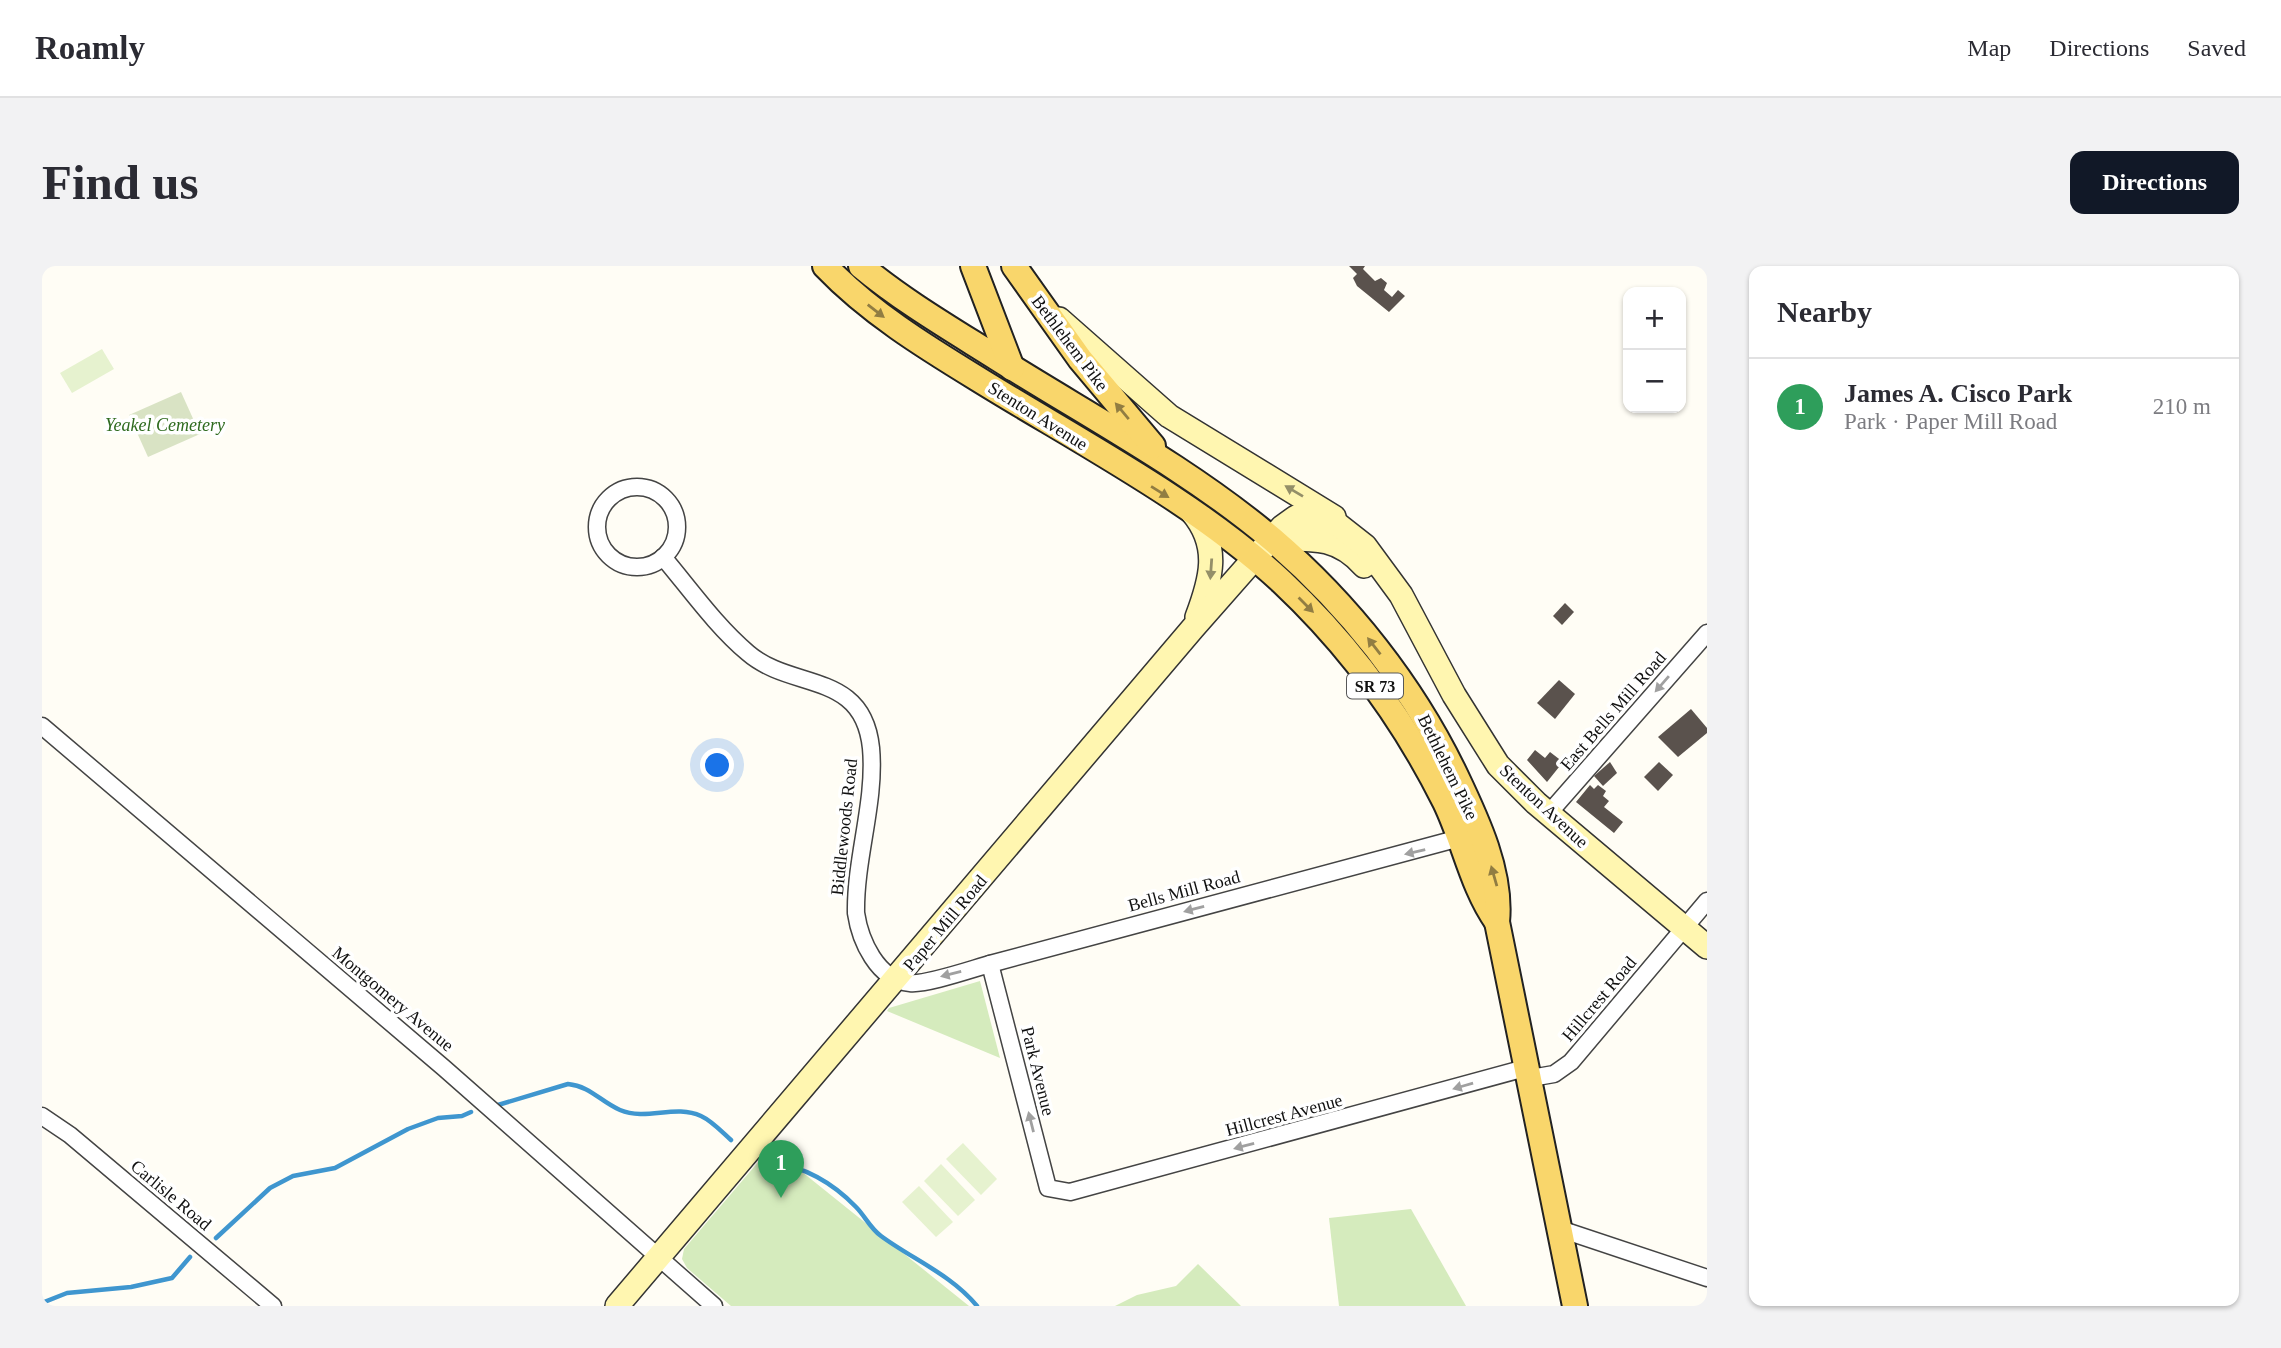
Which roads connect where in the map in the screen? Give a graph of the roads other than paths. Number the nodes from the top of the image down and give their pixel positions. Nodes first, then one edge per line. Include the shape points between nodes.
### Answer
1 (825, 266) edge
2 (861, 266) edge
3 (973, 266) edge
4 (1014, 266) edge
5 (1033, 295) junction
6 (1011, 367) junction
7 (1050, 423) junction
8 (1187, 477) junction
9 (1192, 512) junction
10 (1349, 531) junction
11 (1272, 539) junction
12 (663, 557) junction
13 (1255, 559) junction
14 (1193, 628) junction
15 (1707, 633) edge
16 (1419, 634) junction
17 (42, 726) edge
18 (1549, 813) junction
19 (1470, 835) junction
20 (1707, 901) edge
21 (1684, 928) junction
22 (1707, 947) edge
23 (990, 964) junction
24 (897, 980) junction
25 (1530, 1073) junction
26 (42, 1116) edge
27 (1048, 1188) joint
28 (1557, 1228) junction
29 (658, 1259) junction
30 (1707, 1278) edge
31 (274, 1306) edge
32 (617, 1306) edge
33 (714, 1306) edge
34 (1575, 1306) edge

1 -> 7 main road, Stenton Avenue via 906,333
2 - 6 main road, Stenton Avenue
3 - 6 main road
4 - 5 main road, Bethlehem Pike
8 -> 5 main road, Bethlehem Pike via 1115,401
10 -> 5 street via 1323,509 1169,416
6 - 7 main road
6 - 8 main road, Stenton Avenue
7 -> 9 main road, Stenton Avenue
8 - 11 main road, Stenton Avenue
9 - 13 main road, Stenton Avenue
9 -> 14 street via 1205,530 1212,567
10 - 11 street, Stenton Avenue via 1326,519 1296,517
10 - 16 street, Stenton Avenue via 1385,571
11 - 13 street, Paper Mill Road
11 - 16 street, Stenton Avenue via 1310,537 1344,547
19 -> 11 main road, Bethlehem Pike via 1451,764 1420,710 1354,621
12 - 12 street via 677,534 672,507 659,493 646,488 632,487 610,497 597,521 598,535 611,557 637,567
12 - 24 street, Biddlewoods Road via 750,655 833,688 862,719 871,757 856,913 870,953
13 - 14 street, Paper Mill Road
13 -> 19 main road, Bethlehem Pike / SR 73 via 1320,619 1383,698
14 - 24 street, Paper Mill Road
15 -> 18 street, East Bells Mill Road
16 - 18 street, Stenton Avenue via 1488,751
17 - 29 street, Montgomery Avenue via 434,1059
18 - 21 street, Stenton Avenue
19 -> 23 street, Bells Mill Road
19 - 25 main road, Bethlehem Pike via 1500,898 1497,922
20 - 21 street
21 - 22 street, Stenton Avenue
21 - 25 street, Hillcrest Road via 1571,1062 1554,1074
23 -> 24 street, Bells Mill Road via 911,984
27 -> 23 street, Park Avenue
24 - 29 street, Paper Mill Road
25 -> 27 street, Hillcrest Avenue via 1070,1192
25 - 28 main road, Bethlehem Pike
26 - 31 street, Carlisle Road
28 - 30 street
28 - 34 main road, Bethlehem Pike
29 - 32 street, Paper Mill Road
29 - 33 street, Montgomery Avenue

